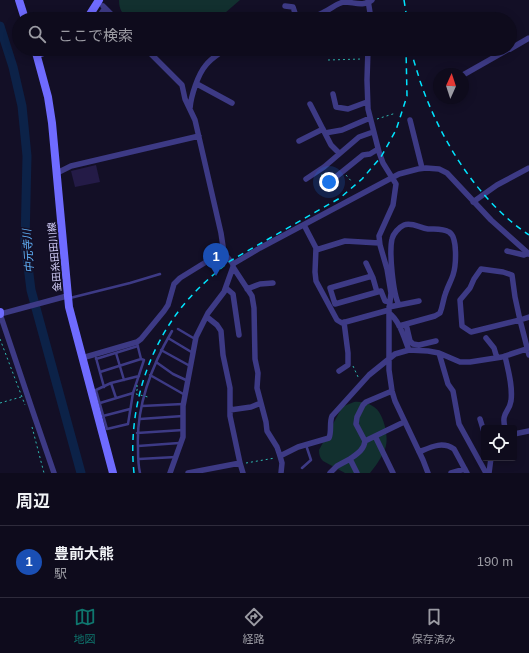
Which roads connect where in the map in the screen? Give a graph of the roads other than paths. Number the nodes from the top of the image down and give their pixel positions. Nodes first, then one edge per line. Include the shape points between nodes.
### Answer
1 (19, 0) edge
2 (348, 1) edge
3 (369, 1) edge
4 (102, 5) edge
5 (285, 6) dead end
6 (23, 12) edge
7 (94, 12) edge
8 (296, 12) edge
9 (325, 12) edge
10 (370, 12) edge
11 (529, 38) edge
12 (517, 45) edge
13 (37, 56) edge
14 (153, 56) edge
15 (217, 56) edge
16 (368, 56) edge
17 (497, 56) edge
18 (469, 72) edge
19 (197, 84) junction
20 (333, 94) dead end
21 (367, 102) junction
22 (232, 103) dead end
23 (310, 104) dead end
24 (190, 109) junction
25 (370, 119) junction
26 (410, 120) dead end
27 (324, 131) junction
28 (373, 132) junction
29 (199, 136) junction
30 (299, 141) dead end
31 (378, 149) junction
32 (339, 154) junction
33 (422, 168) junction
34 (529, 168) edge
35 (57, 173) junction
36 (391, 177) junction
37 (306, 179) dead end
38 (332, 180) road end
39 (473, 202) junction
40 (304, 225) junction
41 (380, 243) junction
42 (316, 250) junction
43 (506, 251) dead end
44 (224, 253) junction
45 (529, 253) edge
46 (366, 263) dead end
47 (233, 266) junction
48 (160, 274) dead end
49 (372, 276) junction
50 (273, 283) dead end
51 (226, 288) junction
52 (247, 289) junction
53 (377, 292) junction
54 (66, 297) junction
55 (419, 301) dead end
56 (399, 305) junction
57 (389, 308) junction
58 (1, 313) edge
59 (207, 317) junction
60 (529, 317) edge
61 (520, 320) junction
62 (344, 322) junction
63 (402, 325) junction
64 (178, 329) dead end
65 (172, 331) dead end
66 (239, 335) dead end
67 (168, 338) junction
68 (486, 338) dead end
69 (196, 340) junction
70 (436, 341) dead end
71 (137, 344) junction
72 (528, 348) edge
73 (161, 350) junction
74 (409, 350) junction
75 (116, 353) junction
76 (193, 353) junction
77 (439, 353) junction
78 (529, 355) edge
79 (96, 356) junction
80 (505, 356) junction
81 (82, 358) junction
82 (388, 358) junction
83 (497, 358) junction
84 (141, 359) junction
85 (156, 362) junction
86 (120, 366) junction
87 (191, 367) junction
88 (339, 371) dead end
89 (100, 372) junction
90 (150, 375) junction
91 (138, 376) junction
92 (124, 380) junction
93 (188, 381) junction
94 (111, 383) junction
95 (104, 387) junction
96 (392, 391) junction
97 (133, 393) junction
98 (185, 395) junction
99 (116, 398) junction
100 (100, 403) junction
101 (261, 403) junction
102 (184, 404) junction
103 (142, 406) junction
104 (130, 410) junction
105 (230, 410) junction
106 (103, 416) junction
107 (184, 416) junction
108 (140, 418) junction
109 (480, 419) dead end
110 (404, 422) junction
111 (482, 425) edge
112 (504, 425) edge
113 (184, 430) junction
114 (529, 431) edge
115 (138, 433) junction
116 (517, 433) edge
117 (375, 436) junction
118 (365, 441) junction
119 (181, 443) junction
120 (306, 445) junction
121 (138, 446) junction
122 (419, 452) junction
123 (176, 457) junction
124 (280, 457) junction
125 (350, 459) junction
126 (139, 460) junction
127 (491, 461) edge
128 (240, 464) junction
129 (302, 468) dead end
130 (466, 471) edge
131 (54, 473) edge
132 (113, 473) edge
133 (140, 473) edge
134 (170, 473) edge
135 (188, 473) edge
136 (243, 473) edge
137 (281, 473) edge
138 (330, 473) edge
139 (357, 473) edge
140 (393, 473) edge
141 (428, 473) edge
142 (451, 473) edge
143 (486, 473) edge
144 (489, 473) edge

1 - 6 main road
2 - 3 street via 360,4
2 - 9 street via 337,4
3 - 10 street
4 - 7 main road
5 - 8 street via 294,7
11 - 12 street
13 - 35 main road, 金田糸田田川線 via 48,97
14 - 24 street via 182,85
15 - 19 street via 205,66
16 - 21 street
17 - 18 street
19 - 22 street
19 - 24 street
20 - 21 street via 336,107 348,109
21 - 25 street
23 - 27 street
24 - 29 street
25 - 27 street via 342,130
25 - 28 street
26 - 33 street
27 - 30 street
27 - 32 street
28 - 31 street
28 - 32 street via 360,137
29 - 35 street via 71,166
29 - 44 street
31 - 36 street
31 - 38 street via 363,155
32 - 37 street
33 - 36 street
33 - 39 street via 439,169 447,173
34 - 39 street via 487,191
35 - 54 main road, 金田糸田田川線
36 - 40 street
36 - 41 street via 396,184 392,205 380,231
39 - 45 street
40 - 42 street
40 - 47 street via 260,248
41 - 42 street via 345,241
41 - 57 street via 391,293
42 - 62 street via 316,281 337,320
43 - 45 street via 524,255
44 - 47 street
44 - 71 street via 174,284 168,305
46 - 49 street
47 - 51 street
47 - 52 street
48 - 54 lane
49 - 53 street
49 - 53 street via 330,288 335,304
50 - 52 street
51 - 59 street
51 - 66 street via 233,294
52 - 101 street via 252,296 254,308 255,359 258,374 256,388
53 - 57 street via 381,291
54 - 58 street
54 - 81 main road, 金田糸田田川線
55 - 56 street
56 - 57 street
56 - 63 street via 391,264 392,238 396,231 409,224 448,231 455,240 454,270 440,313
57 - 62 street
57 - 63 street
57 - 82 street
58 - 131 street
59 - 69 street
59 - 105 street via 221,331 230,388
60 - 61 street
61 - 61 street via 471,332 462,326 460,300 481,269 512,275
61 - 72 street
62 - 88 street via 348,365
63 - 70 street via 412,344
63 - 74 street
64 - 69 lane
65 - 67 lane
67 - 73 lane
67 - 76 lane
68 - 83 street via 494,348
69 - 76 street
71 - 75 lane
71 - 79 street
71 - 84 lane
72 - 78 street
72 - 80 street
73 - 85 lane
73 - 87 lane
74 - 77 street
74 - 82 street
75 - 79 lane
75 - 86 lane
76 - 87 street
77 - 83 street via 460,362
77 - 143 street via 448,384 453,391 459,424
79 - 81 street
79 - 89 lane
80 - 83 street
80 - 112 street via 510,376 511,402 503,418
81 - 132 main road, 金田糸田田川線
82 - 96 street
82 - 120 street via 332,416 329,438
84 - 86 lane
84 - 91 lane via 144,360
85 - 90 lane
85 - 93 lane
86 - 89 lane
86 - 92 lane
87 - 93 street
89 - 95 lane
90 - 98 lane
90 - 103 lane
91 - 92 lane
91 - 97 lane
92 - 94 lane
93 - 98 street
94 - 95 lane
94 - 99 lane
95 - 100 lane via 96,390
96 - 110 street
96 - 118 street via 363,405 356,424
97 - 99 lane
97 - 104 lane
98 - 102 street
99 - 100 lane
100 - 106 lane
101 - 105 street
101 - 124 street via 267,431
102 - 103 lane
102 - 107 street
103 - 108 lane
104 - 106 lane
104 - 106 lane via 128,424 107,429
105 - 128 street
107 - 108 lane
107 - 113 street
108 - 115 lane
109 - 111 street
110 - 117 street
110 - 122 street
113 - 115 lane
113 - 119 street
114 - 116 street
115 - 121 lane
117 - 118 street
117 - 140 street
118 - 125 street via 362,450
119 - 121 lane
119 - 123 street
120 - 124 street via 294,448
120 - 129 lane via 311,460
121 - 126 lane
122 - 130 street via 437,444 452,447
122 - 141 street
123 - 126 lane
123 - 134 street
124 - 137 street
125 - 138 street
125 - 139 street
126 - 133 lane
127 - 144 street
128 - 135 street
128 - 136 street
130 - 142 street

